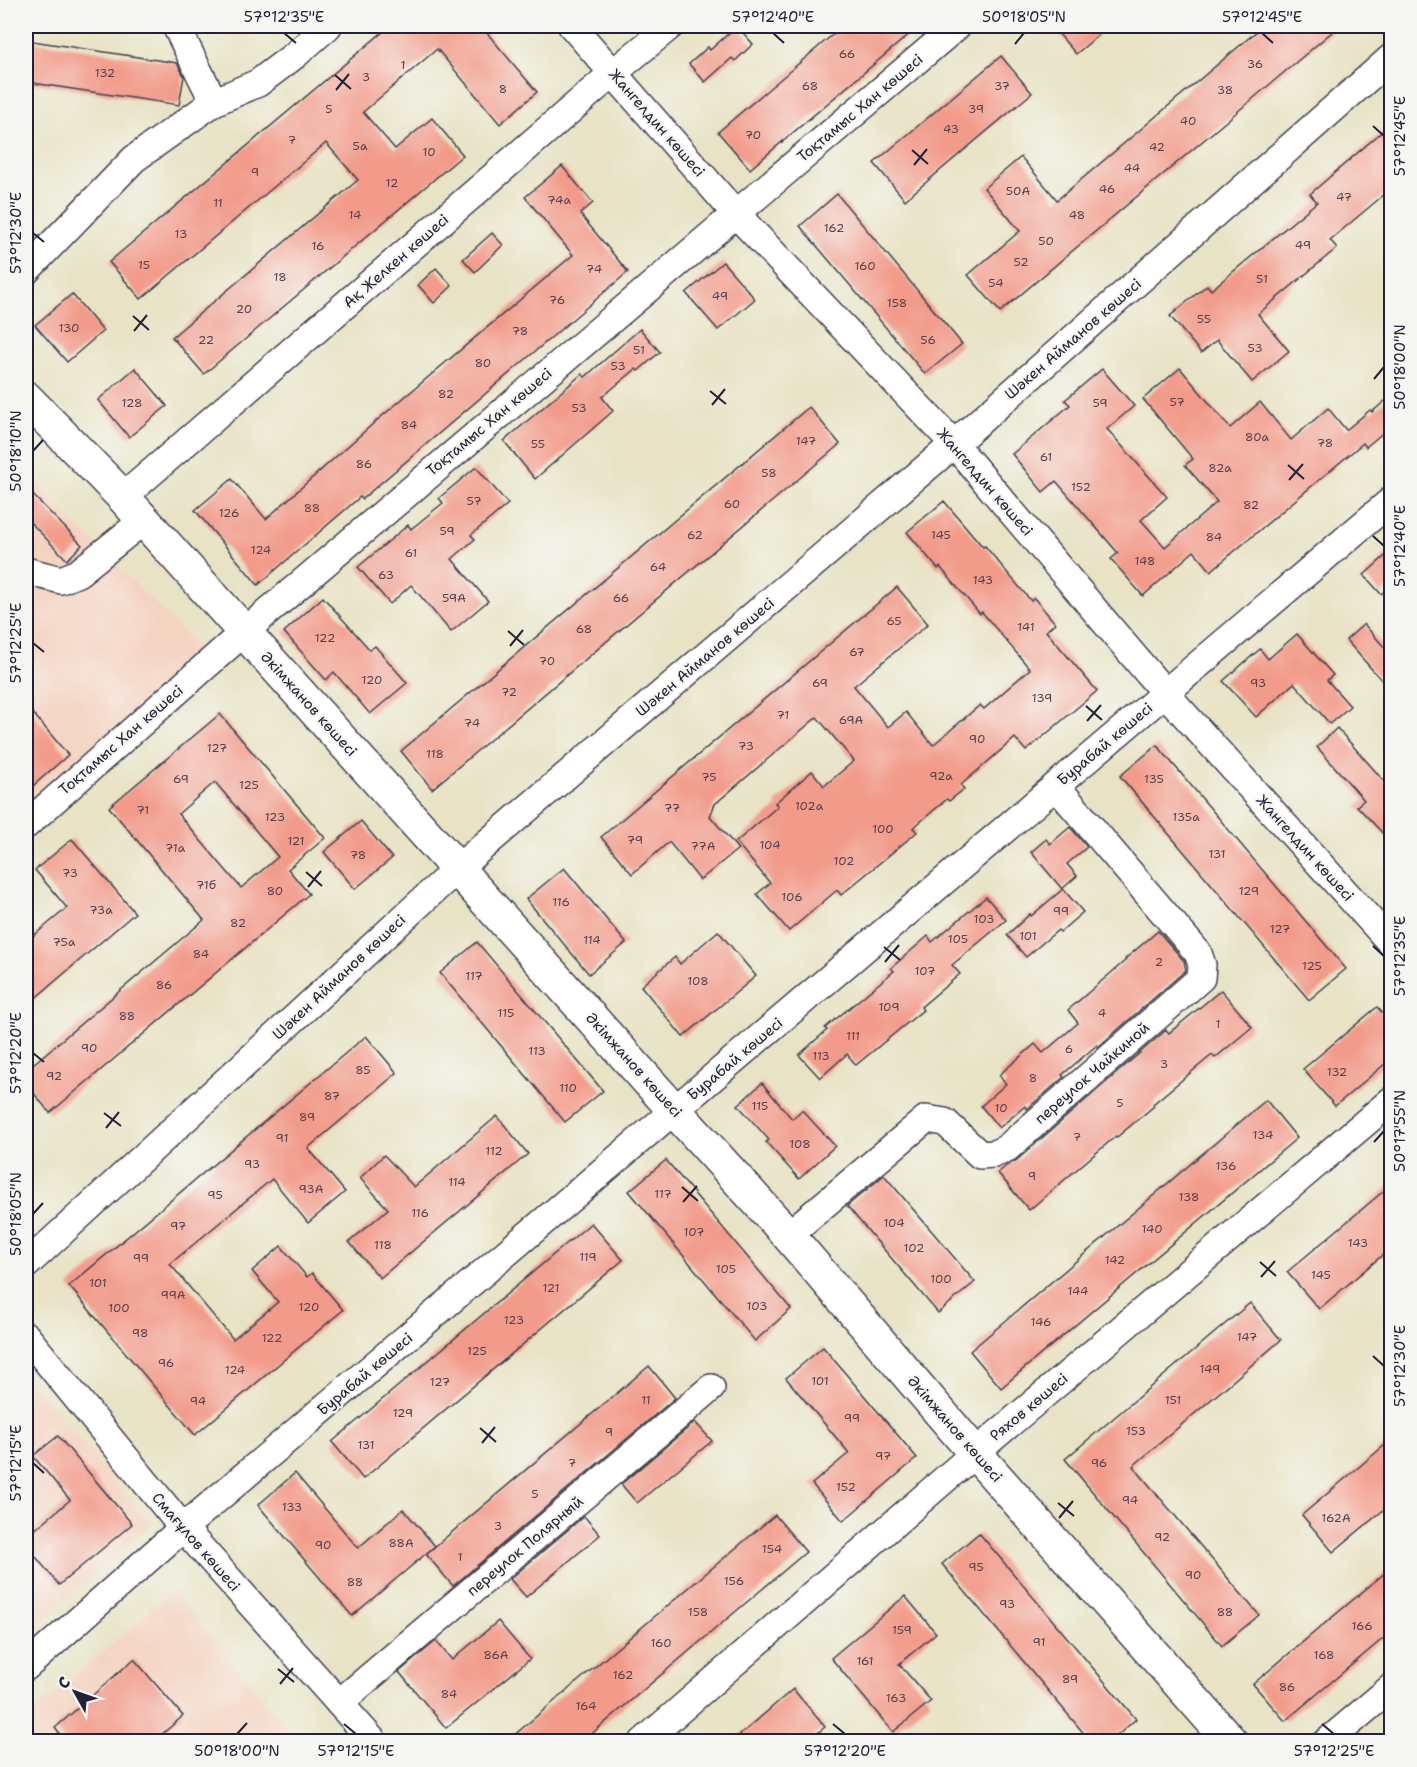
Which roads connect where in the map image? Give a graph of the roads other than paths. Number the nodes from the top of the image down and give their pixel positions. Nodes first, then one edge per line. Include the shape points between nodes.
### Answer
1 (176, 26) edge
2 (328, 26) edge
3 (572, 26) edge
4 (670, 26) edge
5 (957, 26) edge
6 (1392, 57) edge
7 (613, 73) junction
8 (214, 102) junction
9 (735, 213) junction
10 (26, 271) edge
11 (26, 398) edge
12 (954, 444) junction
13 (1392, 500) edge
14 (133, 509) junction
15 (26, 571) edge
16 (244, 632) junction
17 (1165, 693) junction
18 (1056, 786) junction
19 (26, 825) edge
20 (458, 868) junction
21 (1392, 944) edge
22 (1392, 1100) edge
23 (675, 1111) junction
24 (789, 1235) junction
25 (26, 1265) edge
26 (26, 1336) edge
27 (711, 1388) dead end
28 (975, 1453) junction
29 (183, 1528) junction
30 (26, 1667) edge
31 (1392, 1687) edge
32 (339, 1703) junction
33 (374, 1742) edge
34 (643, 1742) edge
35 (1231, 1742) edge
36 (1327, 1742) edge

1 - 8 street
2 - 8 street via 258,83
3 - 7 street, Жангелдин көшесі
4 - 7 street, Ақ Желкен көшесі
5 - 9 street, Тоқтамыс Хан көшесі
6 - 12 street, Шәкен Айманов көшесі
7 - 9 street, Жангелдин көшесі
7 - 14 street, Ақ Желкен көшесі
8 - 10 street via 134,159
9 - 12 street, Жангелдин көшесі
9 - 16 street, Тоқтамыс Хан көшесі
11 - 14 main road, Әкімжанов көшесі
12 - 17 street, Жангелдин көшесі
12 - 20 street, Шәкен Айманов көшесі
13 - 17 street, Бурабай көшесі
14 - 15 street, Ақ Желкен көшесі via 78,573 61,580
14 - 16 main road, Әкімжанов көшесі
16 - 19 street, Тоқтамыс Хан көшесі
16 - 20 main road, Әкімжанов көшесі
17 - 18 street, Бурабай көшесі
17 - 21 street, Жангелдин көшесі
18 - 23 street, Бурабай көшесі
18 - 24 street, переулок Чайкиной via 1198,953 1201,978 1007,1148 980,1155 945,1122 926,1119
20 - 23 main road, Әкімжанов көшесі
20 - 25 street, Шәкен Айманов көшесі
22 - 28 street, Ряхов көшесі
23 - 24 main road, Әкімжанов көшесі
23 - 29 street, Бурабай көшесі
24 - 28 main road, Әкімжанов көшесі
26 - 29 street, Смағұлов көшесі
27 - 32 street, переулок Полярный
28 - 34 street, Ряхов көшесі
28 - 35 main road, Әкімжанов көшесі
29 - 30 street, Бурабай көшесі
29 - 32 street, Смағұлов көшесі
31 - 36 street
32 - 33 street, Смағұлов көшесі

